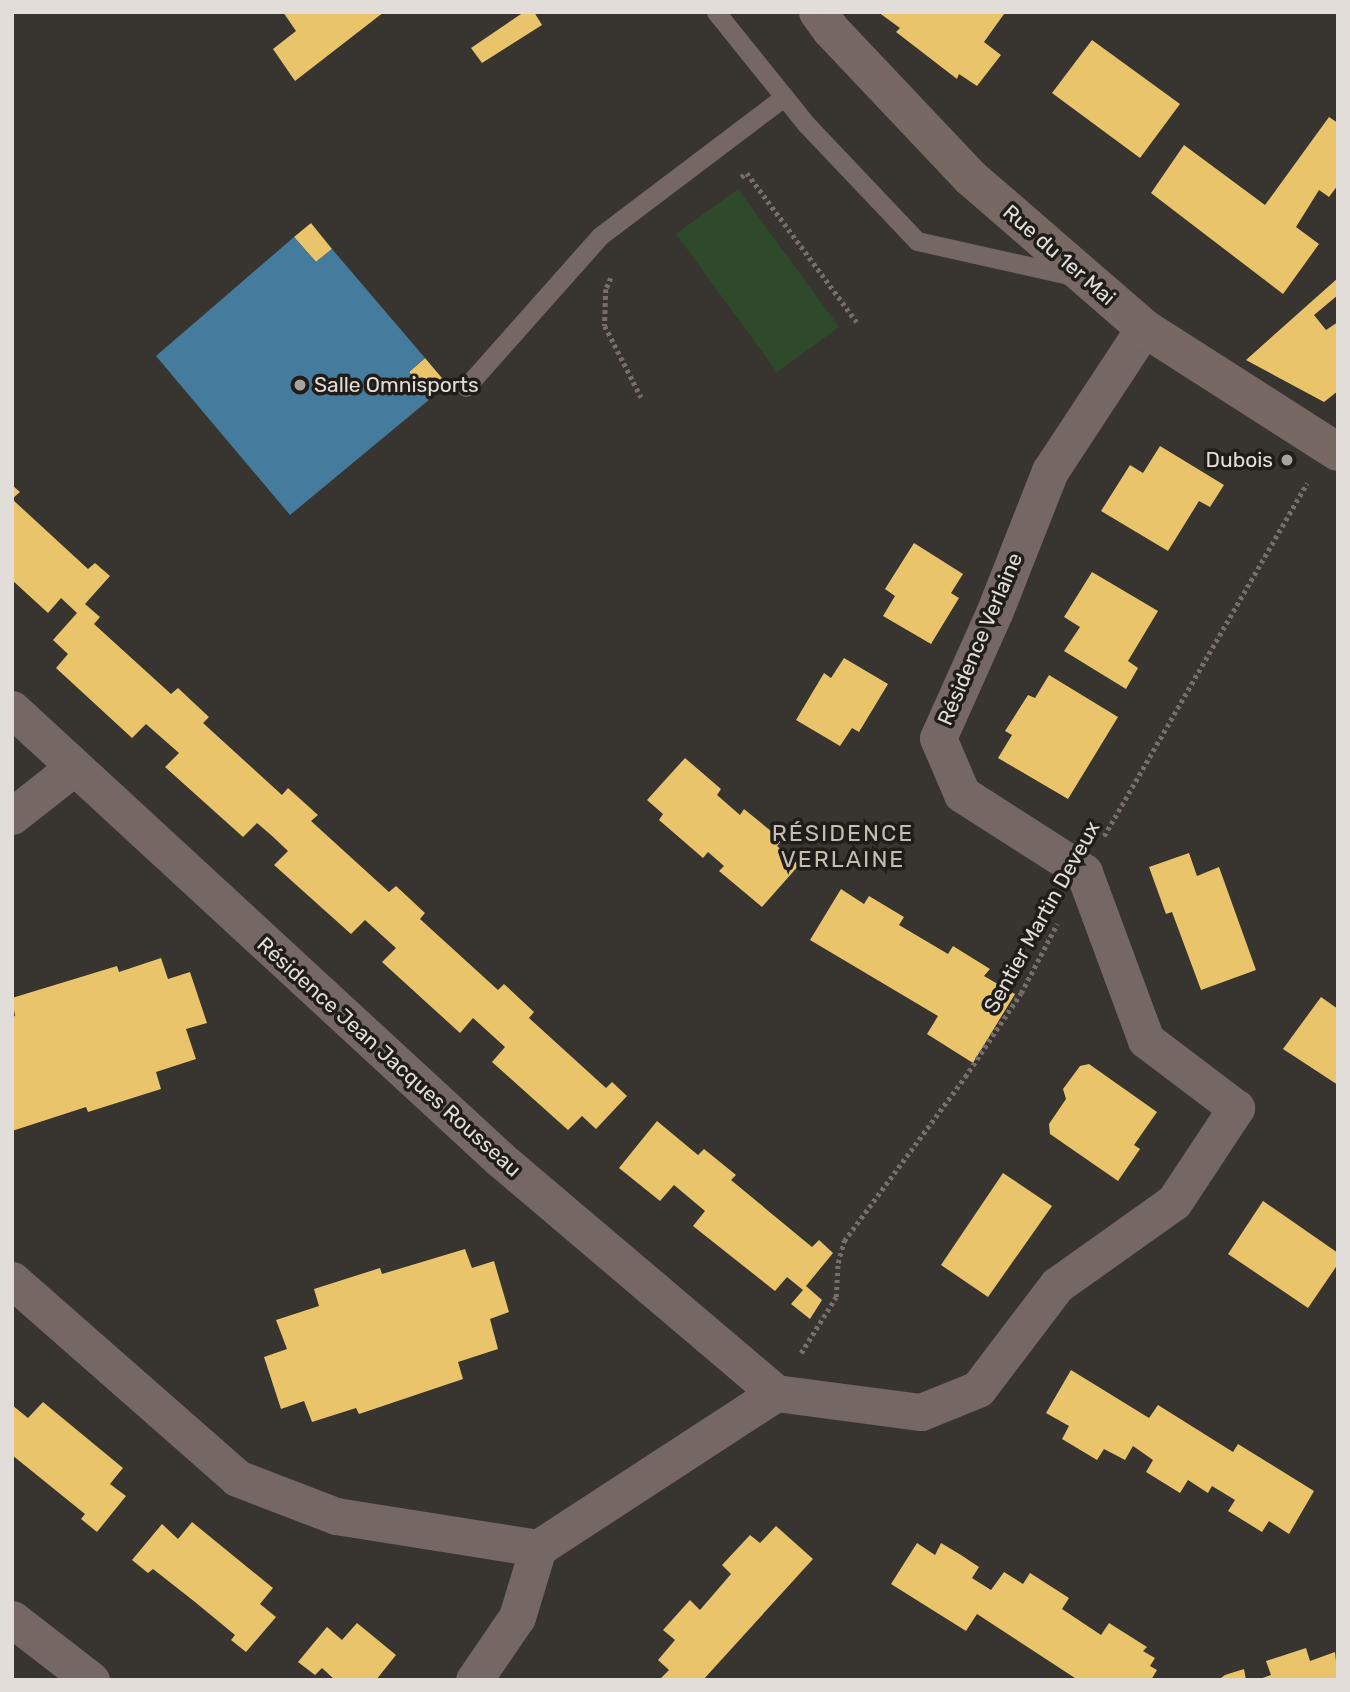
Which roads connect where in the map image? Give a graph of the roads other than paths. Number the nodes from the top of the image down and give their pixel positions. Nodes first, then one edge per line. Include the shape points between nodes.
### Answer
1 (716, 12) edge
2 (818, 12) edge
3 (784, 97) junction
4 (1088, 280) junction
5 (1144, 328) junction
6 (466, 387) dead end
7 (1334, 444) edge
8 (12, 709) edge
9 (73, 768) junction
10 (12, 816) edge
11 (12, 1280) edge
12 (776, 1393) junction
13 (538, 1548) junction
14 (12, 1619) edge
15 (91, 1680) edge
16 (474, 1680) edge

1 - 3 lane
2 - 4 street, Rue du 1er Mai via 971,178
3 - 4 lane via 918,241
3 - 6 lane via 600,236
4 - 5 street, Rue du 1er Mai
5 - 7 street, Rue du 1er Mai
5 - 12 street, Résidence Verlaine via 1050,471 938,738 962,794 1084,872 1146,1040 1236,1108 1174,1202 1057,1285 978,1390 921,1412
8 - 9 street, Résidence Jean Jacques Rousseau
9 - 10 street
9 - 12 street, Résidence Jean Jacques Rousseau via 500,1159
11 - 13 street via 237,1478 336,1516
12 - 13 street
13 - 16 street via 517,1617
14 - 15 street

